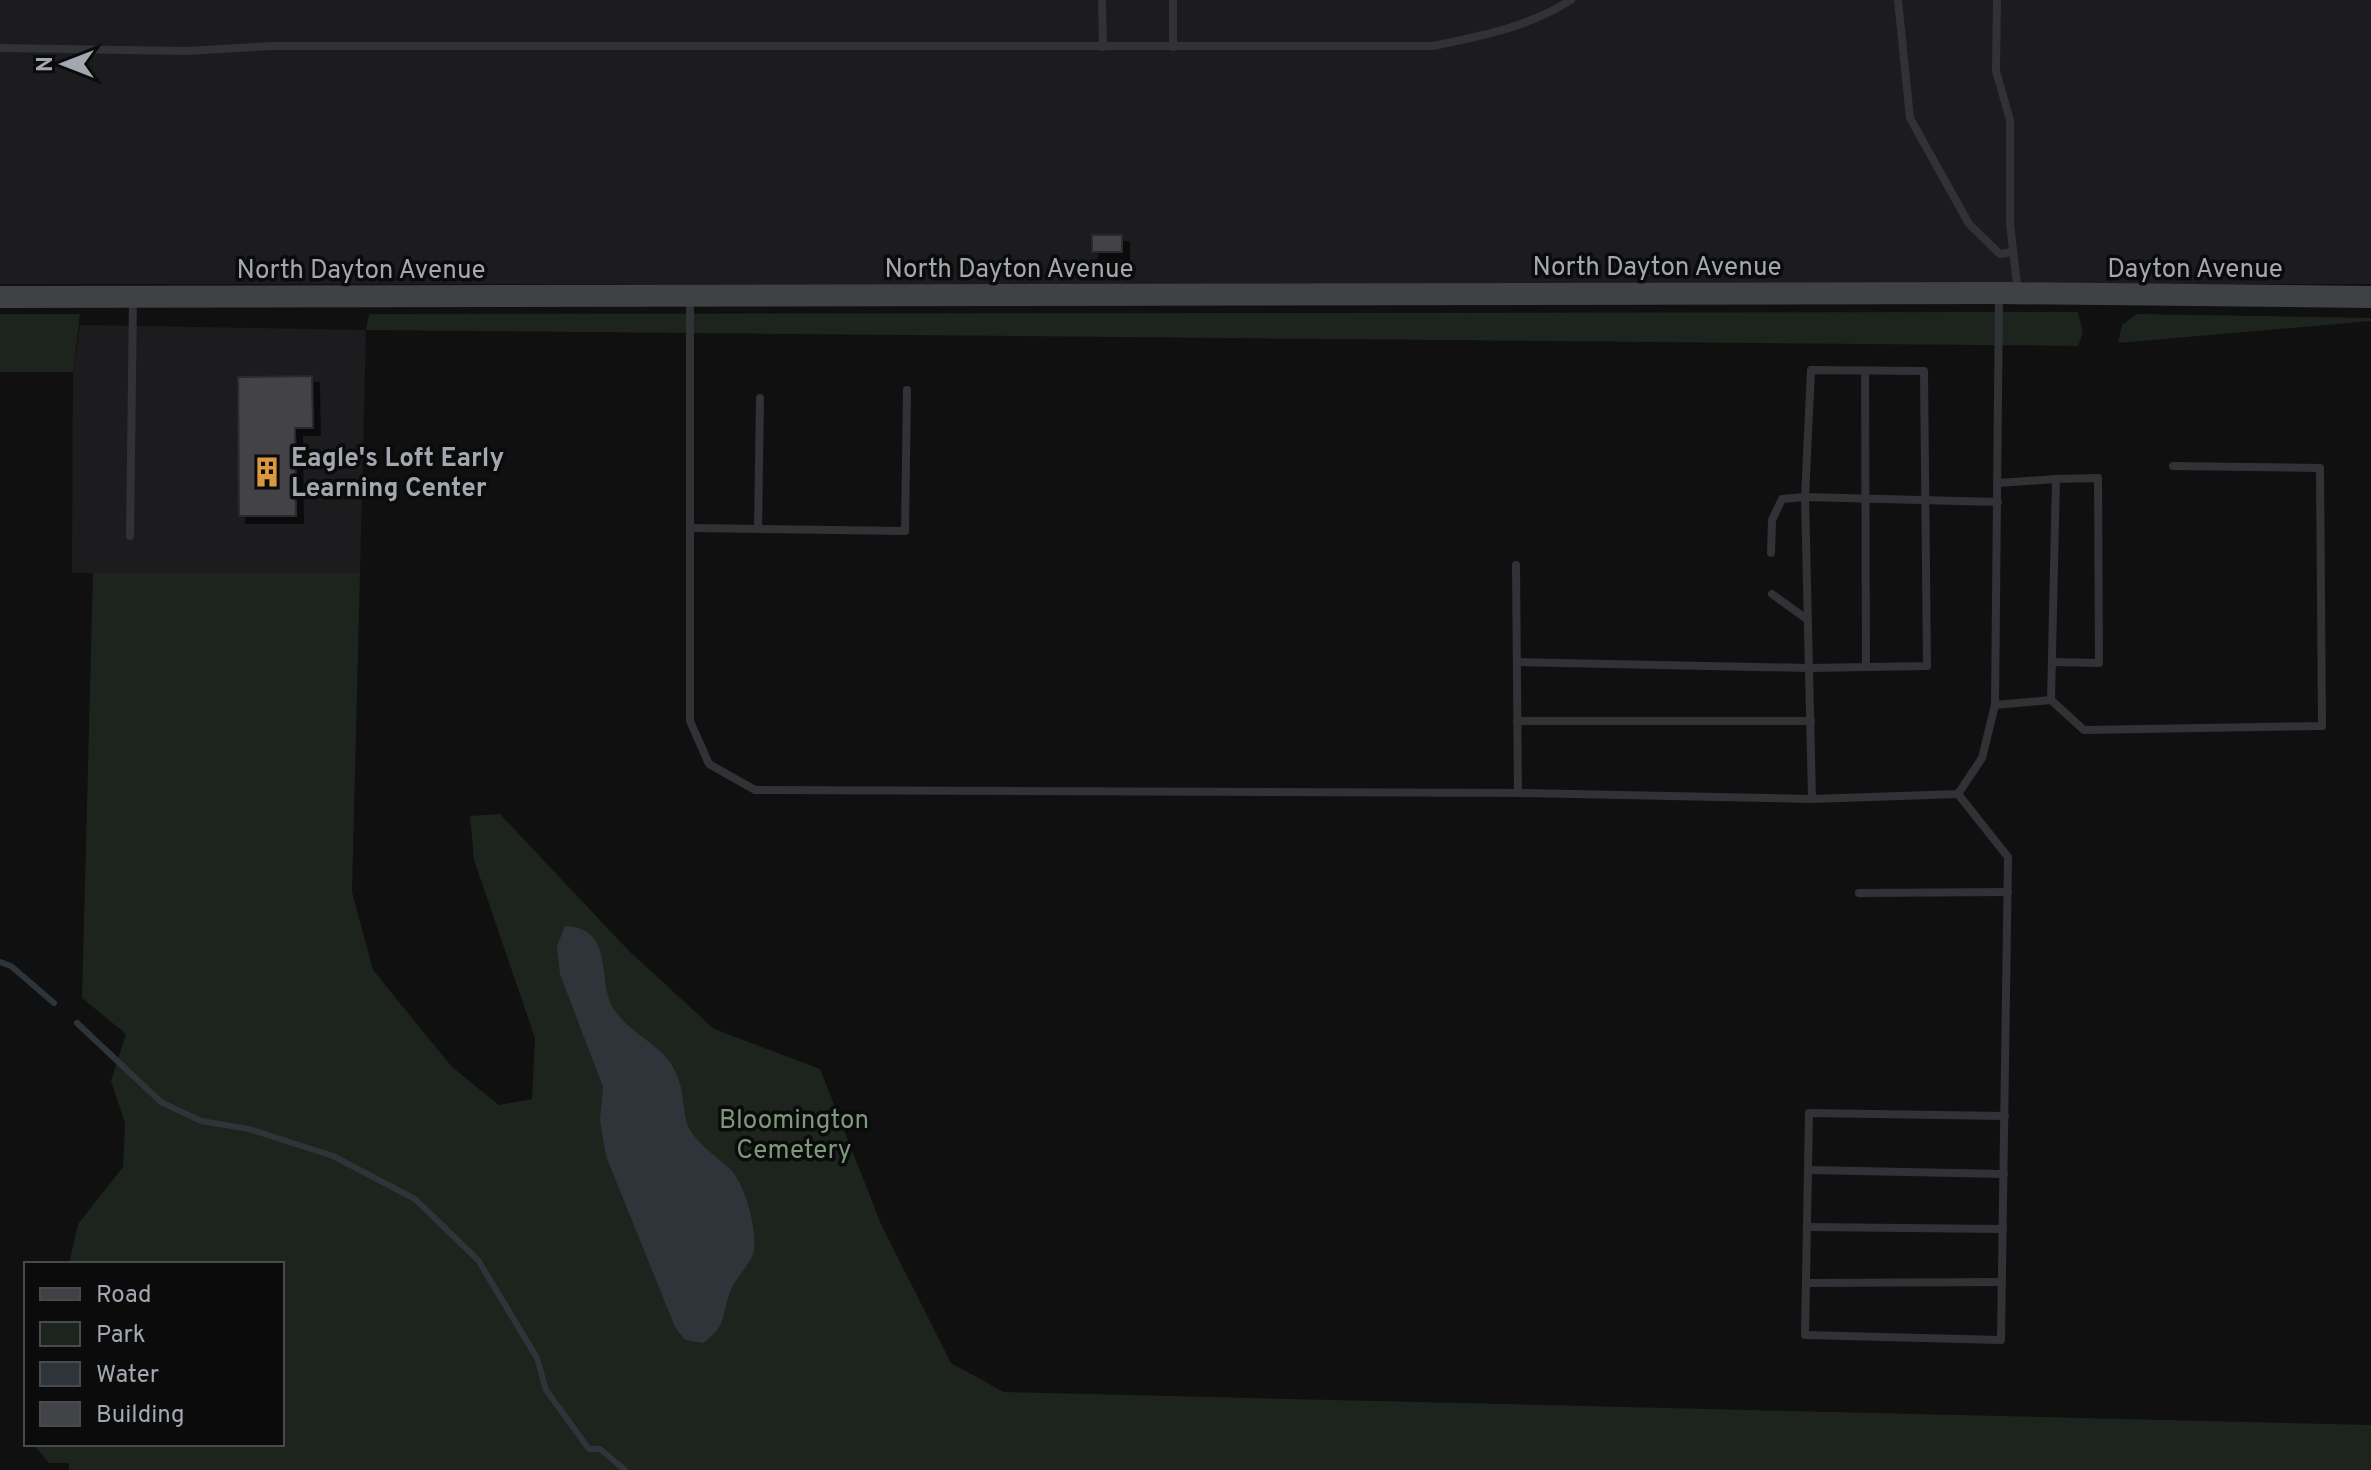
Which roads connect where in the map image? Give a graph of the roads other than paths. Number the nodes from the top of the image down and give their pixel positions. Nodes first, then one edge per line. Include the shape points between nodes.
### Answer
1 (1102, 0) edge
2 (1173, 0) edge
3 (1571, 0) edge
4 (1898, 0) edge
5 (1997, 0) edge
6 (1103, 47) junction
7 (1173, 47) junction
8 (0, 48) edge
9 (2013, 252) junction
10 (2009, 295) junction
11 (690, 296) junction
12 (0, 297) edge
13 (133, 297) junction
14 (2371, 297) edge
15 (1865, 371) junction
16 (907, 390) dead end
17 (760, 398) dead end
18 (2173, 466) dead end
19 (2056, 479) junction
20 (1998, 483) junction
21 (1805, 497) junction
22 (1867, 499) junction
23 (1925, 500) junction
24 (1998, 502) junction
25 (691, 528) junction
26 (758, 529) junction
27 (130, 536) dead end
28 (1771, 553) dead end
29 (1516, 565) dead end
30 (1772, 594) dead end
31 (1808, 620) junction
32 (1517, 662) junction
33 (2052, 662) junction
34 (1866, 667) junction
35 (1810, 668) junction
36 (2051, 700) junction
37 (1995, 705) junction
38 (1517, 721) junction
39 (1811, 721) junction
40 (1518, 793) junction
41 (1958, 794) junction
42 (1812, 799) junction
43 (2008, 892) junction
44 (1859, 893) dead end
45 (2005, 1116) junction
46 (1808, 1170) junction
47 (2004, 1174) junction
48 (1807, 1227) junction
49 (2003, 1229) junction
50 (2002, 1282) junction
51 (1806, 1283) junction

1 - 6 lane
2 - 7 lane
3 - 7 lane via 1548,15 1500,32 1433,46
4 - 9 lane via 1910,118 1969,224 2000,254
5 - 9 lane via 1996,71 2010,120
6 - 7 lane
6 - 8 lane
9 - 10 lane
10 - 11 main road, North Dayton Avenue
10 - 14 main road, Dayton Avenue
10 - 20 lane
11 - 13 main road, North Dayton Avenue
11 - 25 lane
12 - 13 main road, North Dayton Avenue
13 - 27 lane
15 - 21 lane via 1811,370
15 - 22 lane
15 - 23 lane via 1924,371
16 - 26 lane via 905,531
17 - 26 lane
18 - 36 lane via 2320,468 2322,726 2084,730
19 - 20 lane
19 - 33 lane
19 - 33 lane via 2098,478 2099,663
20 - 24 lane
21 - 22 lane
21 - 28 lane via 1782,499 1772,520
21 - 31 lane
22 - 23 lane
22 - 34 lane
23 - 24 lane
23 - 34 lane via 1927,666
24 - 37 lane
25 - 26 lane
25 - 40 lane via 690,721 709,764 755,790
29 - 32 lane
30 - 31 lane
31 - 35 lane
32 - 35 lane
32 - 38 lane
33 - 36 lane
34 - 35 lane
35 - 39 lane
36 - 37 lane
37 - 41 lane via 1982,758
38 - 39 lane
38 - 40 lane
39 - 42 lane
40 - 42 lane
41 - 42 lane
41 - 43 lane via 2008,857
43 - 44 lane
43 - 45 lane
45 - 46 lane via 1809,1113
45 - 47 lane
46 - 47 lane
46 - 48 lane
47 - 49 lane
48 - 49 lane
48 - 51 lane
49 - 50 lane
50 - 51 lane
50 - 51 lane via 2001,1340 1805,1335

